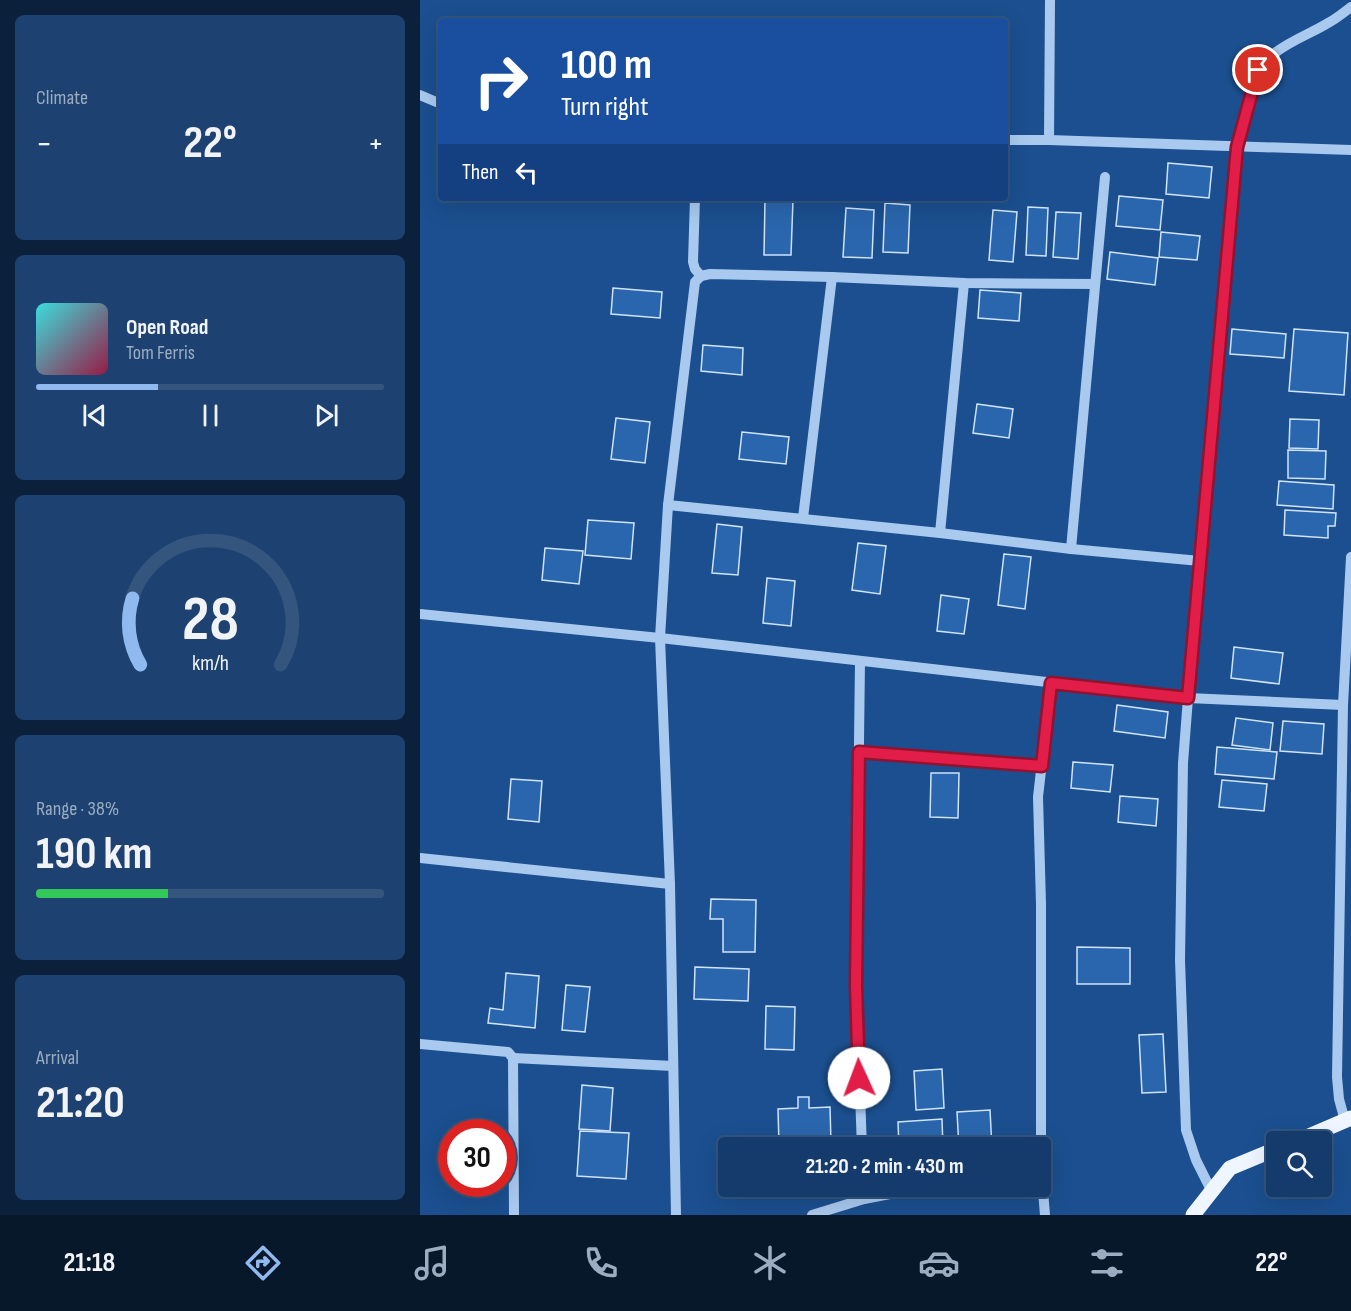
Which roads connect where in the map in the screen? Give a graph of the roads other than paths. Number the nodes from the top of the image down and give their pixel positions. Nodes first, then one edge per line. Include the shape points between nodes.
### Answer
1 (1050, 0) edge
2 (1351, 7) edge
3 (420, 95) edge
4 (438, 103) edge
5 (1008, 140) edge
6 (1049, 140) junction
7 (1237, 147) junction
8 (1351, 150) edge
9 (1105, 177) dead end
10 (696, 201) edge
11 (702, 276) junction
12 (832, 277) junction
13 (964, 283) junction
14 (1095, 284) junction
15 (668, 505) junction
16 (803, 518) junction
17 (940, 533) junction
18 (1071, 549) junction
19 (1351, 557) edge
20 (1200, 561) junction
21 (420, 614) edge
22 (660, 638) junction
23 (860, 661) junction
24 (1051, 683) junction
25 (1188, 698) junction
26 (1343, 705) junction
27 (859, 752) junction
28 (1042, 766) junction
29 (420, 858) edge
30 (670, 884) junction
31 (420, 1044) edge
32 (513, 1058) junction
33 (673, 1066) junction
34 (1348, 1119) edge
35 (1320, 1131) edge
36 (862, 1137) edge
37 (1041, 1137) edge
38 (1266, 1153) edge
39 (1212, 1192) junction
40 (870, 1197) edge
41 (1044, 1197) edge
42 (864, 1198) joint
43 (514, 1215) edge
44 (676, 1215) edge
45 (812, 1215) edge
46 (1045, 1215) edge
47 (1193, 1215) edge

1 - 6 street
2 - 7 street via 1264,62 1258,70
3 - 4 street
5 - 6 street
6 - 7 street
7 - 8 street
7 - 20 street
9 - 14 street
10 - 11 street via 693,262
11 - 12 street
11 - 15 street via 695,282
12 - 13 street
12 - 16 street
13 - 14 street
13 - 17 street
14 - 18 street
15 - 16 street
15 - 22 street
16 - 17 street
17 - 18 street
18 - 20 street
19 - 26 street
20 - 25 street
21 - 22 street
22 - 23 street
22 - 30 street
23 - 24 street
23 - 27 street
24 - 25 street
24 - 28 street
25 - 26 street
25 - 39 street via 1183,762 1180,960 1186,1130
26 - 34 street via 1337,1077 1339,1099
27 - 28 street
27 - 36 street via 856,985
28 - 37 street via 1038,797
29 - 30 street
30 - 33 street
31 - 32 street via 508,1052
32 - 33 street
32 - 43 street
33 - 44 street
34 - 35 main road
38 - 39 main road via 1230,1168
39 - 47 main road
40 - 42 street
41 - 46 street
42 - 45 street

